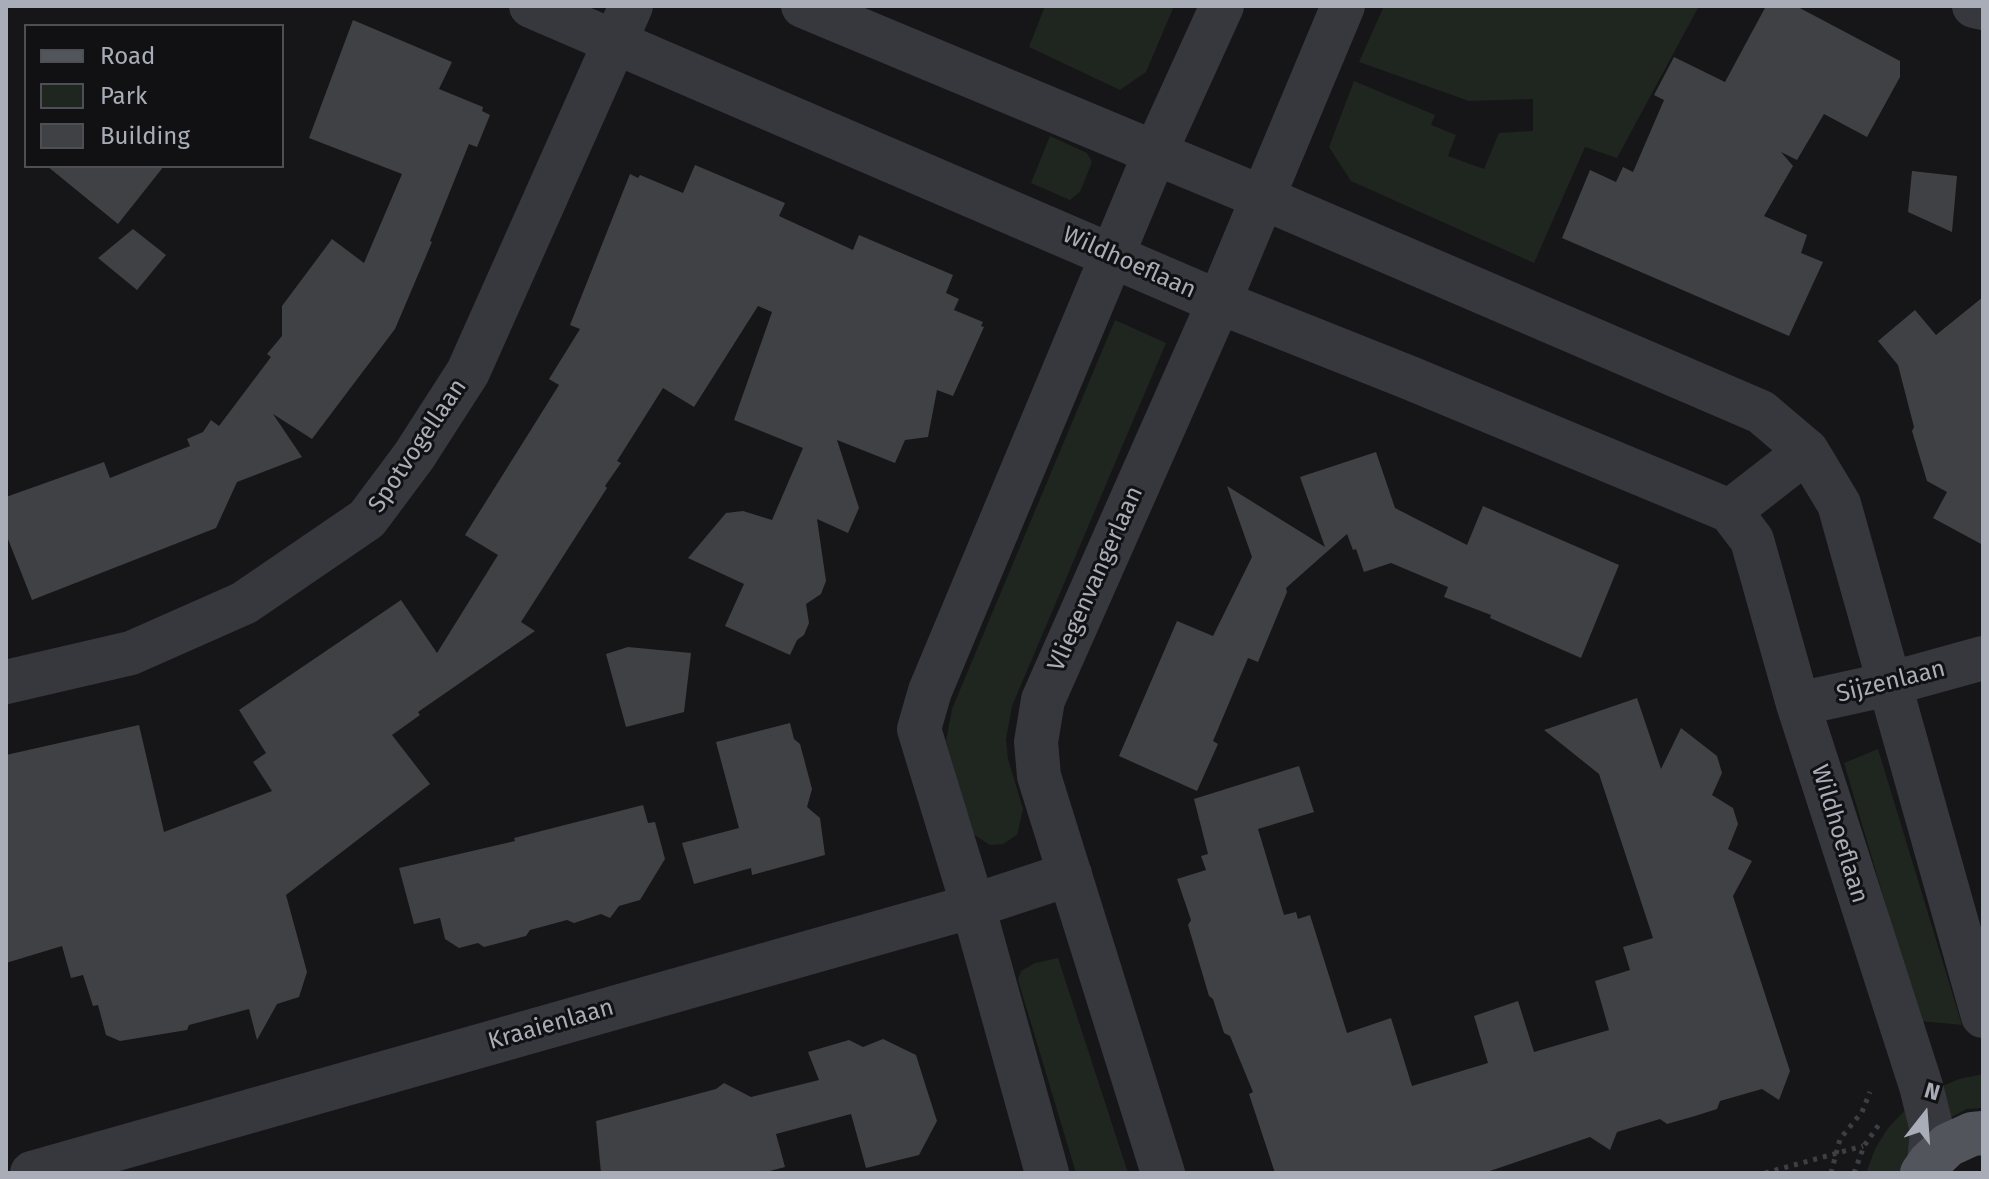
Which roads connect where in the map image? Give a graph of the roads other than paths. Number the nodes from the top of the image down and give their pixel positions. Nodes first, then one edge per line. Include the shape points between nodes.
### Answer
1 (531, 6) edge
2 (803, 6) edge
3 (1222, 6) edge
4 (1343, 6) edge
5 (1974, 6) edge
6 (1983, 8) edge
7 (623, 24) edge
8 (1155, 153) junction
9 (1261, 197) junction
10 (1113, 256) junction
11 (1219, 302) junction
12 (1807, 451) junction
13 (1730, 511) junction
14 (1983, 658) edge
15 (6, 682) edge
16 (1889, 684) junction
17 (1798, 704) junction
18 (1070, 874) junction
19 (973, 906) junction
20 (1983, 1016) edge
21 (1983, 1133) edge
22 (1925, 1168) edge
23 (32, 1173) edge
24 (1047, 1173) edge
25 (1163, 1173) edge

1 - 7 street, Wildhoeflaan
2 - 8 street
3 - 8 street
4 - 9 street, Vliegenvangerlaan
5 - 6 street
7 - 10 street, Wildhoeflaan
7 - 15 street, Spotvogellaan via 468,372 367,519 230,610 131,653
8 - 9 street
8 - 10 street
9 - 11 street, Vliegenvangerlaan
9 - 12 street via 1761,412
10 - 11 street, Wildhoeflaan
10 - 19 street via 930,691 919,729
11 - 13 street, Wildhoeflaan
11 - 18 street, Vliegenvangerlaan via 1043,700 1036,742 1039,776
12 - 13 street
12 - 16 street via 1839,504
13 - 17 street, Wildhoeflaan via 1752,540
14 - 16 street, Sijzenlaan
16 - 17 street, Sijzenlaan
16 - 20 street
17 - 22 street, Wildhoeflaan via 1921,1086 1932,1130
18 - 19 street, Kraaienlaan
18 - 25 street, Vliegenvangerlaan
19 - 23 street, Kraaienlaan
19 - 24 street
21 - 22 main road via 1948,1145

